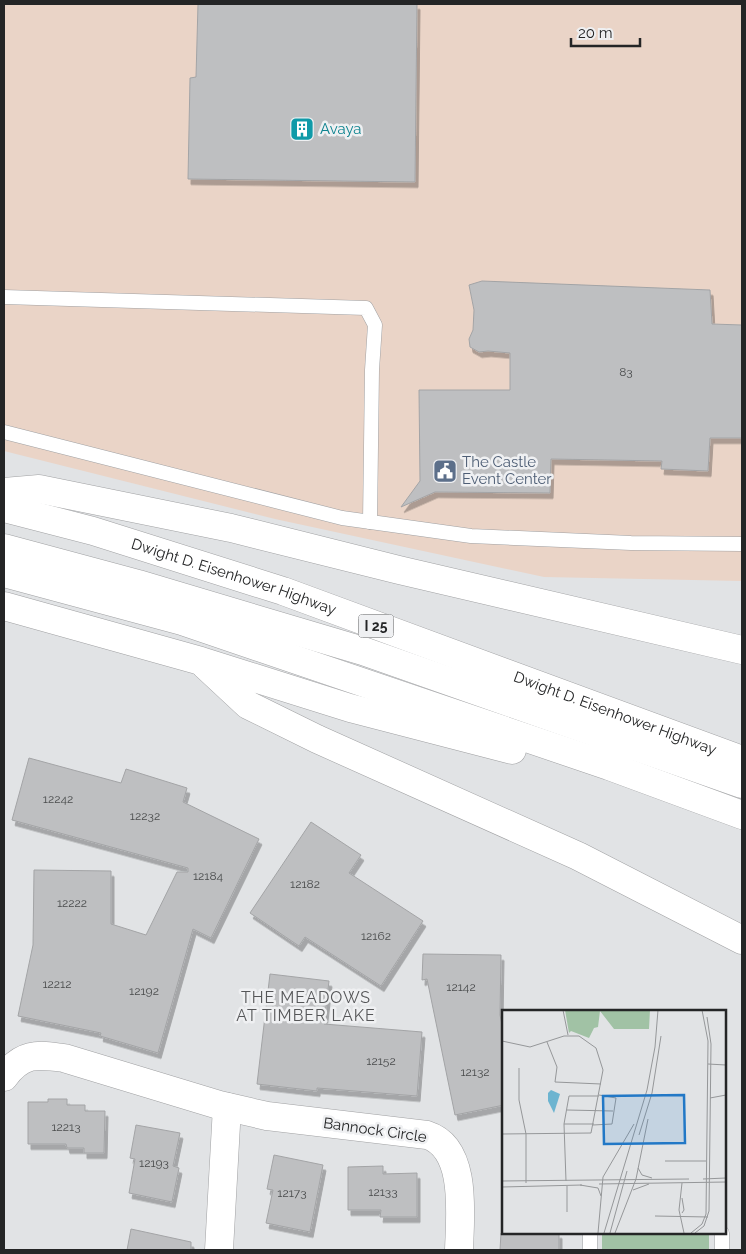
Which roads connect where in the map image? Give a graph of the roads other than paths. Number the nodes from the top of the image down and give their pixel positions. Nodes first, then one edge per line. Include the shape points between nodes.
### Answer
1 (4, 298) edge
2 (4, 432) edge
3 (4, 492) edge
4 (4, 508) edge
5 (370, 522) junction
6 (742, 544) edge
7 (4, 548) edge
8 (4, 573) edge
9 (4, 606) edge
10 (742, 650) edge
11 (201, 661) junction
12 (742, 760) edge
13 (742, 784) edge
14 (742, 815) edge
15 (742, 835) edge
16 (742, 940) edge
17 (4, 1077) edge
18 (227, 1107) junction
19 (590, 1234) edge
20 (722, 1234) edge
21 (219, 1250) edge
22 (459, 1250) edge
23 (590, 1250) edge
24 (722, 1250) edge

1 - 5 lane via 366,308 374,324
2 - 5 lane via 342,518
3 - 10 main road via 39,489 231,528
4 - 12 main road, Dwight D. Eisenhower Highway / I 25 via 283,591
5 - 6 lane via 471,536
7 - 13 main road via 363,651
8 - 14 main road via 182,621 609,766
9 - 11 main road
11 - 15 main road via 350,708 511,750
11 - 16 main road via 248,705 578,856
17 - 18 main road, Bannock Circle via 21,1059 44,1055 64,1058
18 - 21 main road
18 - 22 main road, Bannock Circle via 267,1116 434,1137 456,1165
19 - 23 lane
20 - 24 lane

